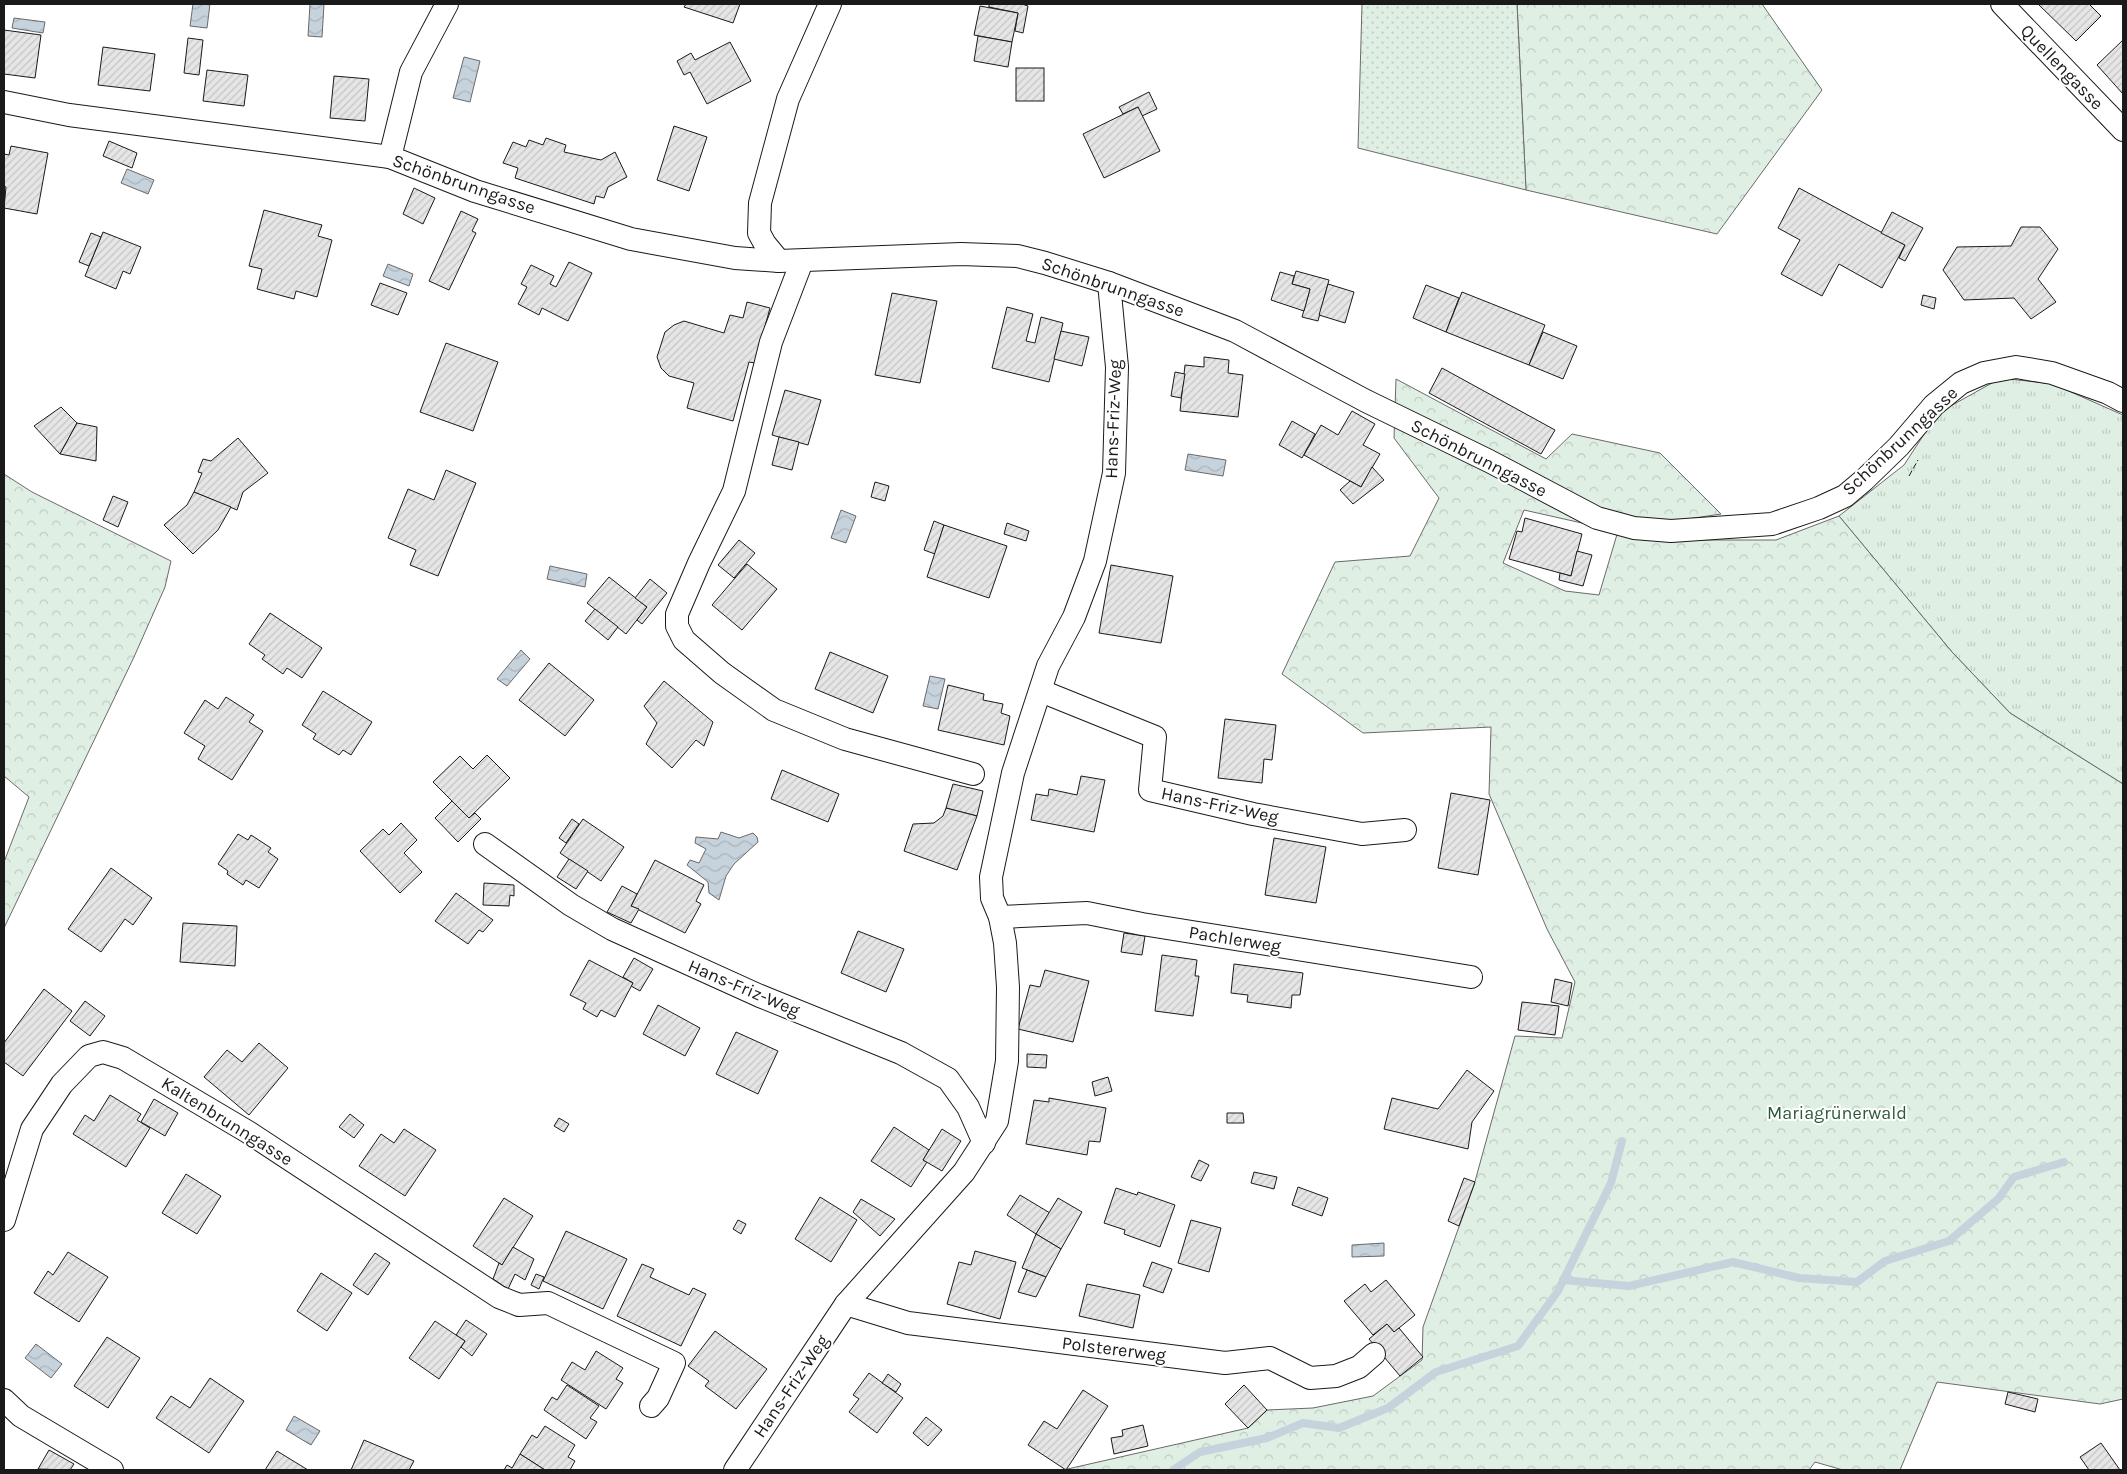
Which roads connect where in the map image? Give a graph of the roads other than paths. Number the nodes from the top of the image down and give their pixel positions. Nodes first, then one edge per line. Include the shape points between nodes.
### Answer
1 (447, 4) edge
2 (830, 4) edge
3 (2002, 4) edge
4 (4, 102) edge
5 (2123, 130) edge
6 (390, 157) junction
7 (802, 261) junction
8 (779, 262) junction
9 (1110, 283) junction
10 (2123, 401) edge
11 (1041, 691) junction
12 (973, 774) dead end
13 (1405, 830) dead end
14 (485, 844) dead end
15 (1000, 917) junction
16 (1470, 978) dead end
17 (984, 1143) junction
18 (4, 1220) edge
19 (846, 1304) junction
20 (1374, 1354) dead end
21 (4, 1400) edge
22 (652, 1406) dead end
23 (112, 1470) edge
24 (735, 1470) edge

1 - 6 street via 411,72
2 - 8 street via 788,99 760,203 759,233
3 - 5 street, Quellengasse
4 - 6 street, Schönbrunngasse via 69,114
6 - 8 street, Schönbrunngasse via 474,190 631,240 735,258
7 - 8 street, Schönbrunngasse
7 - 9 street, Schönbrunngasse via 919,254 1018,256
7 - 12 street via 771,342 734,491 698,564 677,614 677,626 684,640 696,651 774,710 846,739
9 - 10 street, Schönbrunngasse via 1235,331 1366,402 1597,518 1634,528 1671,531 1772,524 1819,508 1845,496 1899,446 1934,405 1961,383 1984,372 2016,366 2052,373
9 - 11 street, Hans-Friz-Weg via 1117,366 1114,473 1095,561 1074,617 1048,666
11 - 13 street, Hans-Friz-Weg via 1155,737 1150,790 1252,814 1362,834
11 - 15 street, Hans-Friz-Weg via 1013,773 992,877 992,898
14 - 17 street, Hans-Friz-Weg via 570,905 612,930 760,996 901,1053 948,1079 968,1106
15 - 16 street, Pachlerweg via 1086,914
15 - 17 street, Hans-Friz-Weg via 1008,987 1007,1061 997,1121
17 - 19 street, Hans-Friz-Weg via 964,1172
18 - 22 street, Kaltenbrunngasse via 32,1129 62,1084 89,1056 103,1052 123,1058 248,1132 499,1297 519,1305 548,1303 674,1363
19 - 20 street, Polstererweg via 908,1323 1079,1345 1225,1363 1270,1358 1310,1378 1336,1376 1359,1367
19 - 24 street, Hans-Friz-Weg
21 - 23 street via 21,1416

